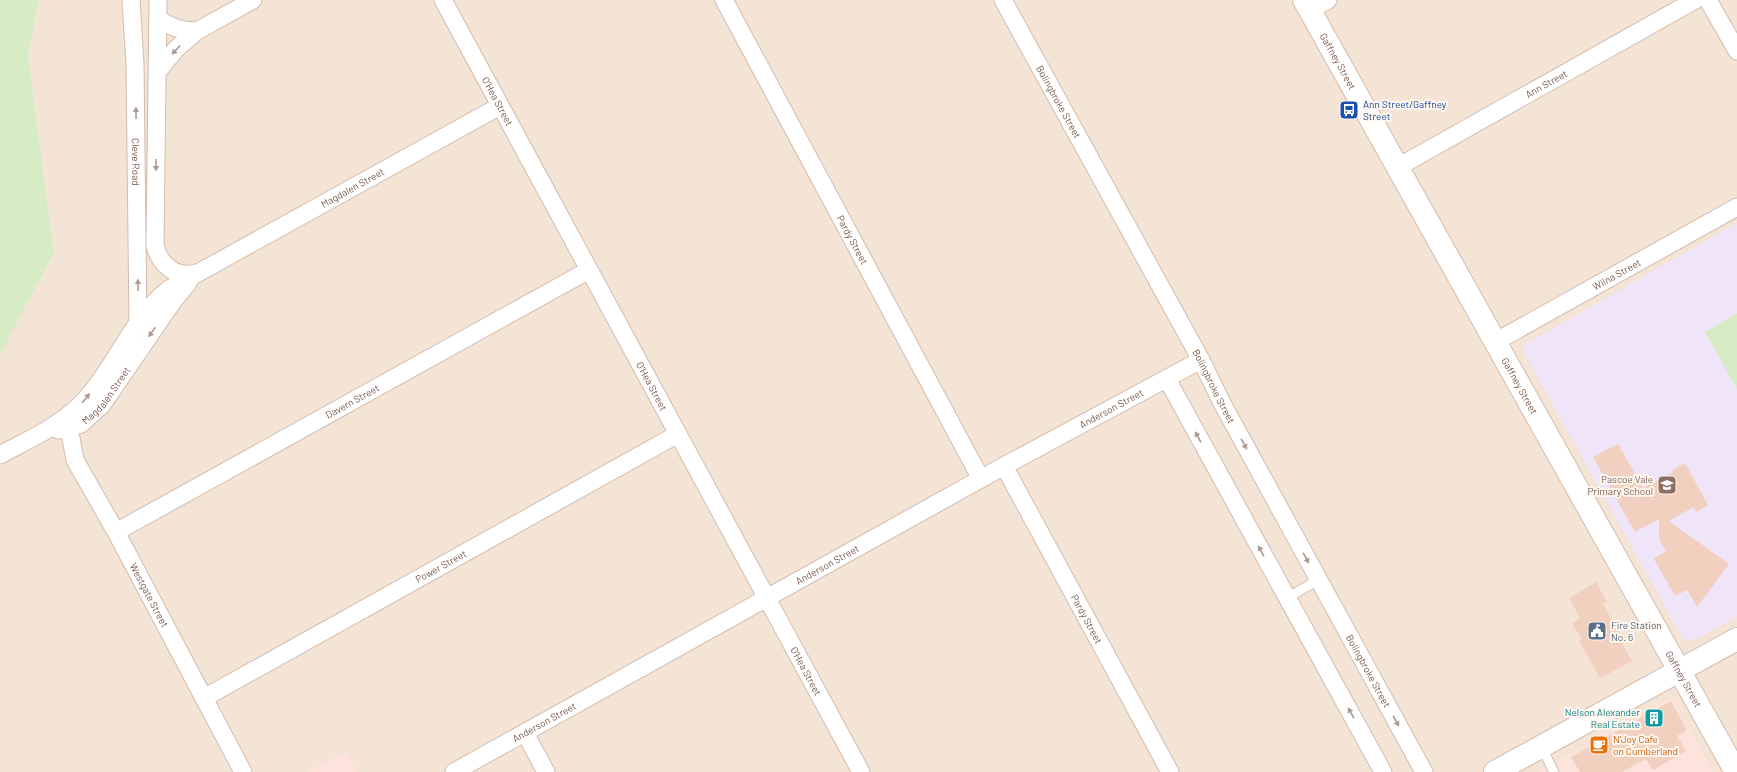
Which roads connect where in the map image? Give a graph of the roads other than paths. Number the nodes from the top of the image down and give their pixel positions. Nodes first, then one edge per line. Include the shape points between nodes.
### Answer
1 (131, 0) edge
2 (158, 0) edge
3 (253, 0) edge
4 (443, 0) edge
5 (724, 0) edge
6 (1003, 0) edge
7 (1695, 0) edge
8 (1708, 0) edge
9 (1314, 3) edge
10 (158, 18) junction
11 (197, 31) junction
12 (1737, 51) edge
13 (158, 71) junction
14 (500, 106) junction
15 (1398, 167) junction
16 (1737, 207) edge
17 (204, 270) junction
18 (589, 270) junction
19 (138, 324) junction
20 (1495, 342) junction
21 (1201, 360) junction
22 (1167, 379) junction
23 (68, 422) junction
24 (678, 434) junction
25 (0, 455) edge
26 (1004, 466) junction
27 (982, 479) junction
28 (116, 532) junction
29 (1318, 580) junction
30 (1287, 598) junction
31 (768, 599) junction
32 (1737, 639) edge
33 (1680, 671) junction
34 (204, 698) junction
35 (525, 733) junction
36 (1541, 746) junction
37 (243, 772) edge
38 (454, 772) edge
39 (546, 772) edge
40 (861, 772) edge
41 (1170, 772) edge
42 (1383, 772) edge
43 (1424, 772) edge
44 (1495, 772) edge
45 (1554, 772) edge
46 (1736, 772) edge

19 -> 1 street, Cleve Road via 135,72
2 - 10 street, Cleve Road
3 - 11 street
4 - 14 street, O'Hea Street
5 - 27 street, Pardy Street
6 - 21 street, Bolingbroke Street
7 - 15 street, Ann Street
8 - 12 street
9 - 15 main road, Gaffney Street
10 - 11 street via 182,30
10 - 13 street, Cleve Road
11 -> 13 street via 176,49
13 -> 17 street, Cleve Road via 155,236 157,253 163,264 176,273 188,275
14 - 17 street, Magdalen Street
14 - 18 street, O'Hea Street
15 - 20 main road, Gaffney Street
16 - 20 street, Wilna Street
17 - 19 street, Magdalen Street via 160,296
17 -> 23 street, Magdalen Street via 191,280 174,300 102,405 86,421
18 - 24 street, O'Hea Street
18 - 28 street, Davern Street
23 -> 19 street, Magdalen Street
20 - 33 main road, Gaffney Street
21 - 22 street, Anderson Street
21 -> 29 street, Bolingbroke Street
22 - 26 street, Anderson Street
30 -> 22 street
23 - 25 street, Magdalen Street
23 - 28 street, Westgate Street via 75,460
24 - 31 street, O'Hea Street
24 - 34 street, Power Street
26 - 27 street, Anderson Street
26 - 41 street, Pardy Street
27 - 31 street, Anderson Street
28 - 34 street, Westgate Street
29 - 30 lane
29 -> 43 street, Bolingbroke Street
42 -> 30 street
31 - 35 street, Anderson Street
31 - 40 street, O'Hea Street
32 - 33 main road
33 - 36 main road
33 - 46 main road, Gaffney Street
34 - 37 street, Westgate Street
35 - 38 street, Anderson Street
35 - 39 street
36 - 44 main road
36 - 45 lane

